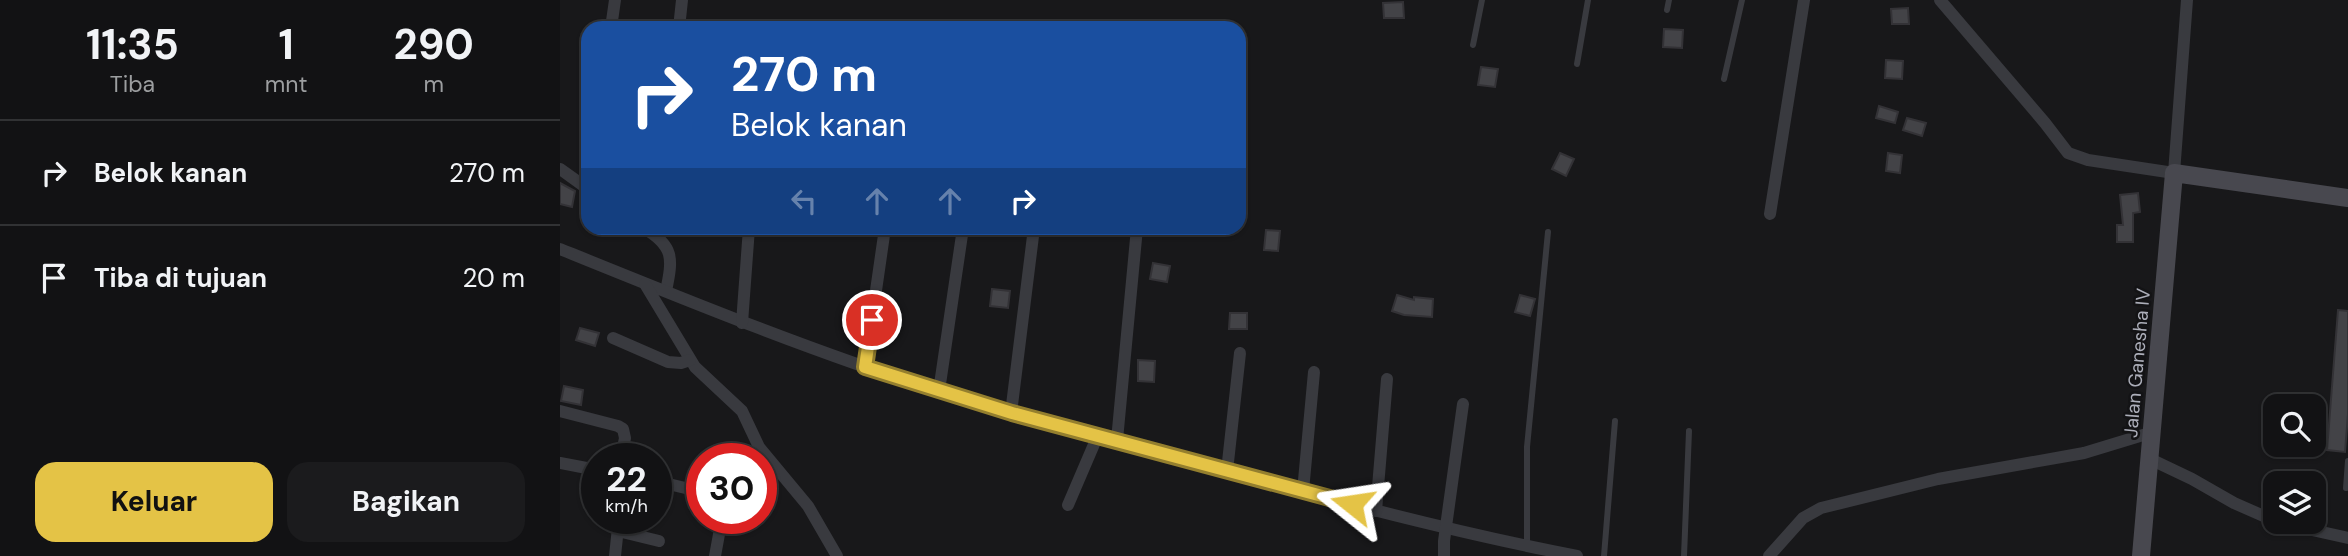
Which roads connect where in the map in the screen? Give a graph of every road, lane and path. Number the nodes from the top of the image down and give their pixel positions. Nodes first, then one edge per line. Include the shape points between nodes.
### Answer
1 (615, 0) edge
2 (682, 0) edge
3 (1482, 0) edge
4 (1588, 0) edge
5 (1669, 0) edge
6 (1742, 0) edge
7 (1804, 0) edge
8 (1940, 0) edge
9 (2187, 0) edge
10 (1667, 10) dead end
11 (612, 21) edge
12 (680, 21) edge
13 (1473, 45) dead end
14 (1577, 64) dead end
15 (1724, 79) dead end
16 (560, 170) edge
17 (2174, 173) junction
18 (581, 184) edge
19 (2348, 198) edge
20 (1770, 214) dead end
21 (1548, 232) dead end
22 (657, 235) edge
23 (748, 235) edge
24 (885, 235) edge
25 (962, 235) edge
26 (1033, 235) edge
27 (1136, 235) edge
28 (560, 249) edge
29 (645, 284) junction
30 (666, 291) junction
31 (742, 323) junction
32 (613, 338) dead end
33 (1240, 353) dead end
34 (690, 360) junction
35 (865, 367) junction
36 (1314, 372) dead end
37 (1387, 379) dead end
38 (939, 391) junction
39 (1463, 404) dead end
40 (560, 411) edge
41 (1012, 413) junction
42 (1615, 421) dead end
43 (1689, 431) dead end
44 (2153, 432) junction
45 (1098, 435) junction
46 (1117, 440) junction
47 (624, 443) edge
48 (2150, 459) junction
49 (2348, 461) edge
50 (560, 463) edge
51 (581, 467) edge
52 (1227, 471) junction
53 (2346, 488) dead end
54 (1303, 491) junction
55 (1068, 505) dead end
56 (1377, 511) junction
57 (2263, 515) edge
58 (1446, 526) junction
59 (2326, 533) edge
60 (617, 534) edge
61 (642, 534) edge
62 (719, 534) edge
63 (2348, 538) edge
64 (659, 541) dead end
65 (1527, 547) junction
66 (615, 556) edge
67 (715, 556) edge
68 (836, 556) edge
69 (1444, 556) edge
70 (1577, 556) edge
71 (1604, 556) edge
72 (1684, 556) edge
73 (1769, 556) edge
74 (2141, 556) edge

1 - 11 street
2 - 12 street
3 - 13 lane
4 - 14 lane
5 - 10 lane
6 - 15 lane
7 - 20 street
8 - 17 street via 2068,153
9 - 17 street
16 - 18 street
17 - 19 street
17 - 44 street, Jalan Ganesha IV
21 - 65 lane via 1527,447
22 - 30 street via 669,251
23 - 31 street
24 - 35 street
25 - 38 street
26 - 41 street
27 - 46 street
28 - 29 street
29 - 30 street
29 - 34 street
30 - 31 street
31 - 35 street
32 - 34 street via 675,363
33 - 52 street
34 - 68 street via 743,411 759,447 808,506
35 - 38 street
36 - 54 street
37 - 56 street
38 - 41 street
39 - 58 street
40 - 47 street via 618,426 623,429
41 - 45 street
42 - 71 lane
43 - 72 lane
44 - 48 street, Jalan Ganesha IV
44 - 73 street via 2084,453 1938,479 1821,508 1803,518
45 - 46 street
45 - 55 street
46 - 52 street
48 - 57 street
48 - 74 street, Jalan Ganesha IV
49 - 53 lane
50 - 51 street
52 - 54 street
54 - 56 street
56 - 58 street
58 - 65 street
58 - 69 street
59 - 63 street
60 - 66 street
61 - 64 street
62 - 67 street
65 - 70 street

